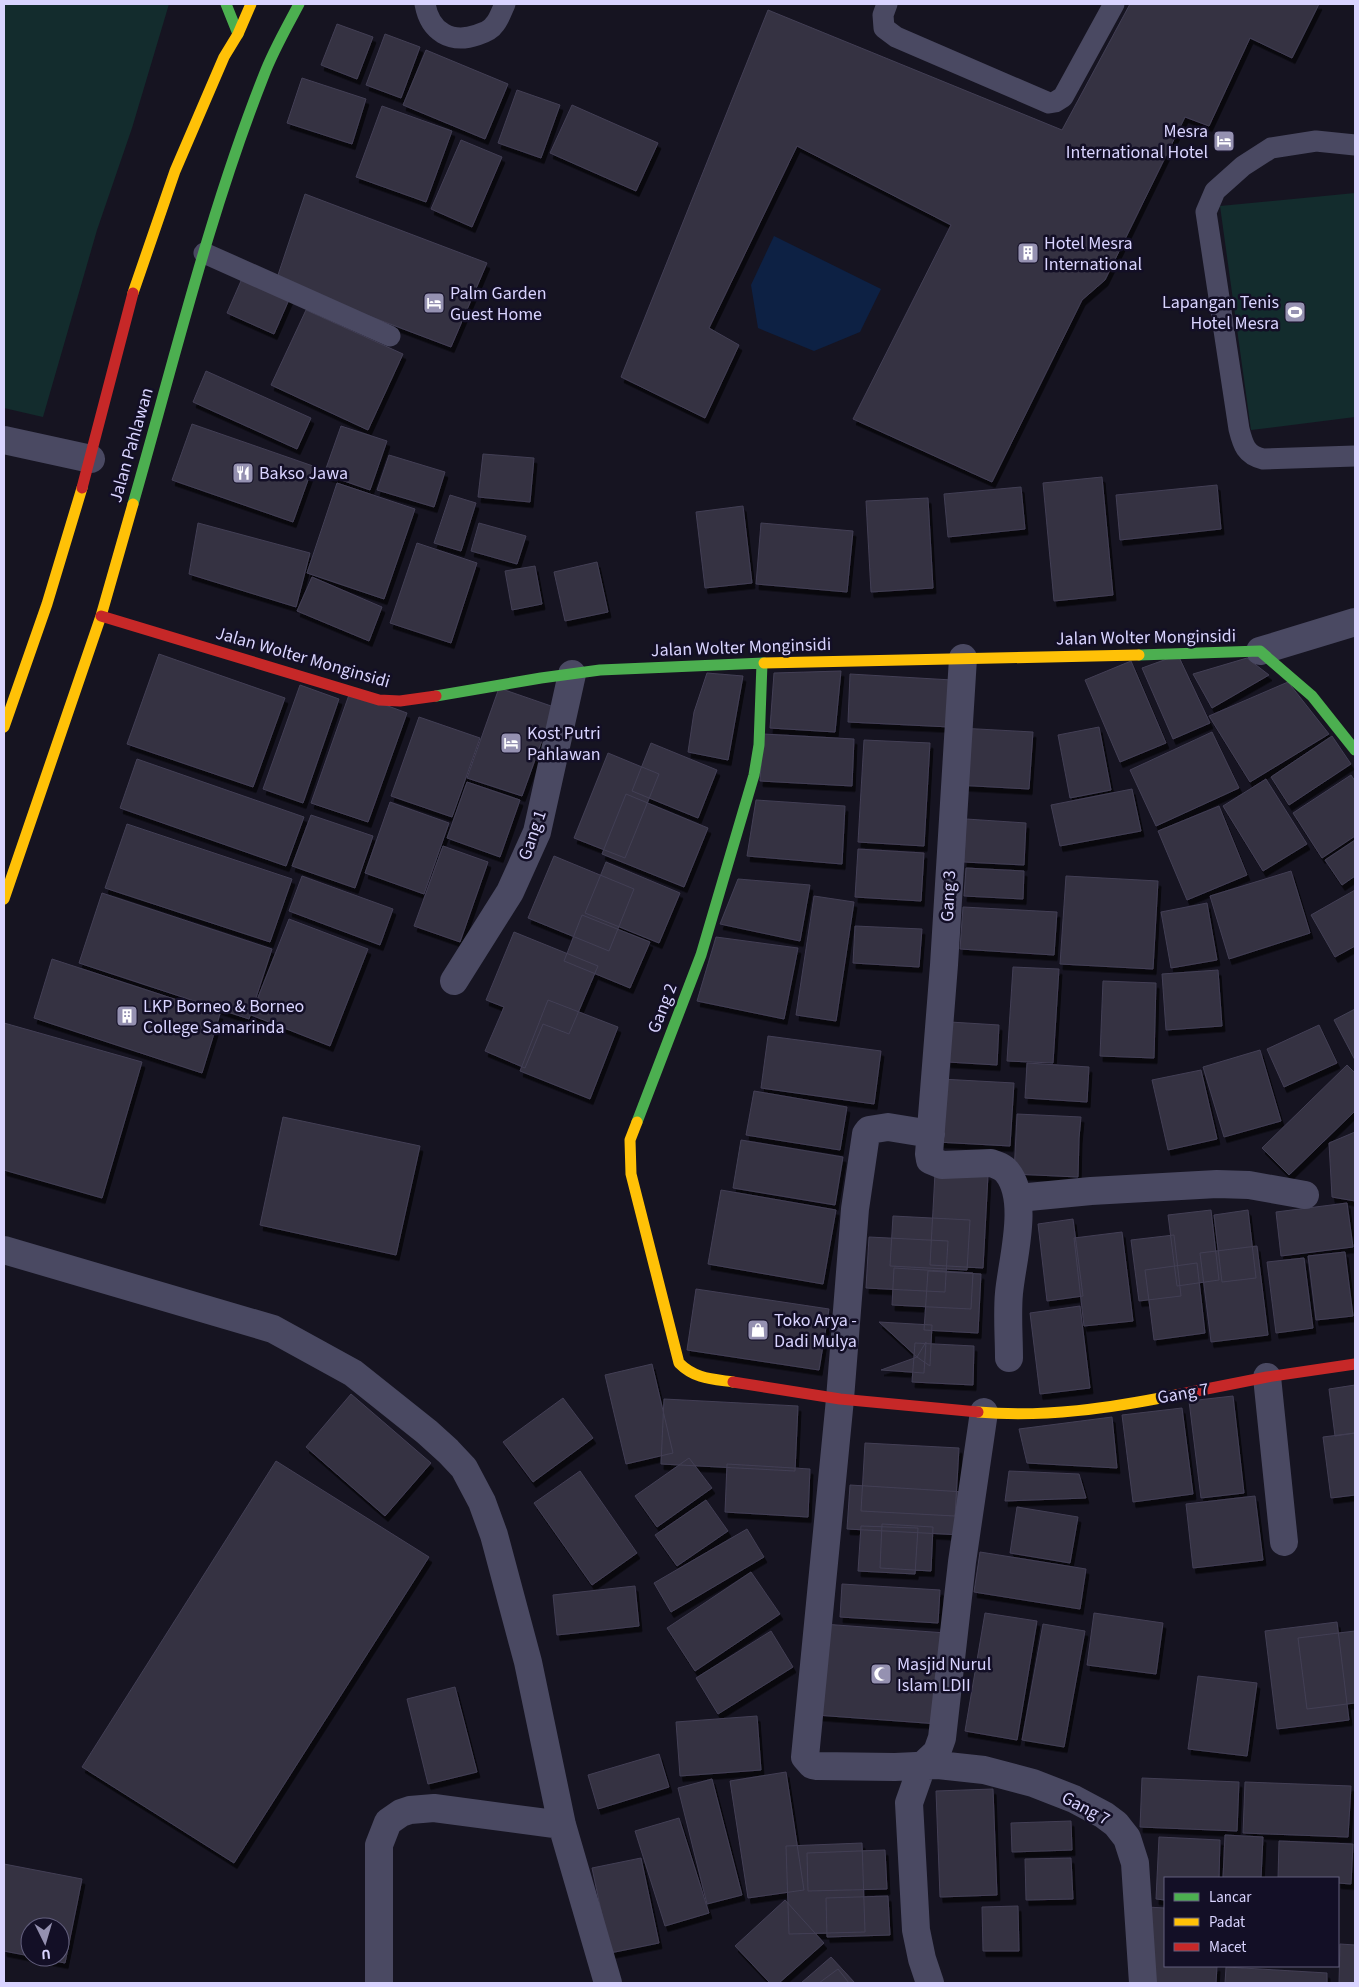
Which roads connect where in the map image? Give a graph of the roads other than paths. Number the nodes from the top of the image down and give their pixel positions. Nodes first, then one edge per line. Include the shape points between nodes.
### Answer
1 (226, 4) edge
2 (251, 4) edge
3 (299, 4) edge
4 (425, 4) edge
5 (505, 4) edge
6 (888, 4) edge
7 (1114, 4) edge
8 (238, 34) junction
9 (1355, 145) edge
10 (204, 254) junction
11 (390, 336) dead end
12 (4, 440) edge
13 (1355, 456) edge
14 (91, 459) junction
15 (101, 616) junction
16 (1355, 622) edge
17 (1260, 652) junction
18 (963, 658) junction
19 (762, 663) junction
20 (572, 674) junction
21 (4, 727) edge
22 (1355, 750) edge
23 (4, 899) edge
24 (454, 981) dead end
25 (931, 1134) junction
26 (1305, 1195) dead end
27 (1018, 1198) junction
28 (4, 1250) edge
29 (1009, 1358) dead end
30 (678, 1363) joint
31 (1355, 1364) edge
32 (1267, 1377) junction
33 (840, 1399) junction
34 (997, 1414) junction
35 (1284, 1542) dead end
36 (922, 1766) junction
37 (562, 1824) junction
38 (379, 1983) edge
39 (608, 1983) edge
40 (930, 1983) edge
41 (1143, 1983) edge

1 - 8 street
2 - 8 street, Jalan Pahlawan
3 - 10 street, Jalan Pahlawan via 264,74
4 - 5 lane via 434,25 444,34 466,39 494,26
6 - 7 lane via 882,20 884,28 896,37 1049,103 1063,97
8 - 14 street, Jalan Pahlawan via 224,57 175,171 149,243 130,301
9 - 13 lane via 1316,141 1271,148 1243,166 1216,191 1206,212 1239,429 1246,450 1263,459
10 - 11 lane
10 - 15 street, Jalan Pahlawan
12 - 14 street
14 - 21 street, Jalan Pahlawan via 47,604
15 - 20 street, Jalan Wolter Monginsidi via 393,702
15 - 23 street, Jalan Pahlawan
16 - 17 street
17 - 18 street, Jalan Wolter Monginsidi
17 - 22 street, Jalan Wolter Monginsidi via 1312,696
18 - 19 street, Jalan Wolter Monginsidi
18 - 25 street, Gang 3
19 - 20 street, Jalan Wolter Monginsidi
19 - 30 street, Gang 2 via 759,745 754,776 701,955 630,1140 631,1174
20 - 24 street, Gang 1 via 537,832 510,892
25 - 27 street, Gang 3 via 930,1160 942,1164 999,1166 1009,1174
25 - 33 street via 888,1127 869,1130 866,1134 855,1210
26 - 27 street via 1249,1185 1217,1184
27 - 29 street via 1009,1295
28 - 37 street via 273,1329 353,1373 448,1451 464,1468 482,1502 494,1535 528,1662
30 - 33 street, Gang 7 via 700,1378
31 - 32 street, Gang 7
32 - 34 street, Gang 7 via 1082,1410
32 - 35 street
33 - 34 street, Gang 7
33 - 36 street, Gang 7 via 805,1757 812,1765 818,1766
34 - 36 street via 962,1562 942,1738 937,1752
36 - 40 street via 909,1809 916,1930
36 - 41 street, Gang 7 via 984,1770 1033,1783 1074,1799 1116,1824 1127,1838 1135,1863
37 - 38 street via 434,1808 410,1810 388,1822 379,1845
37 - 39 street

